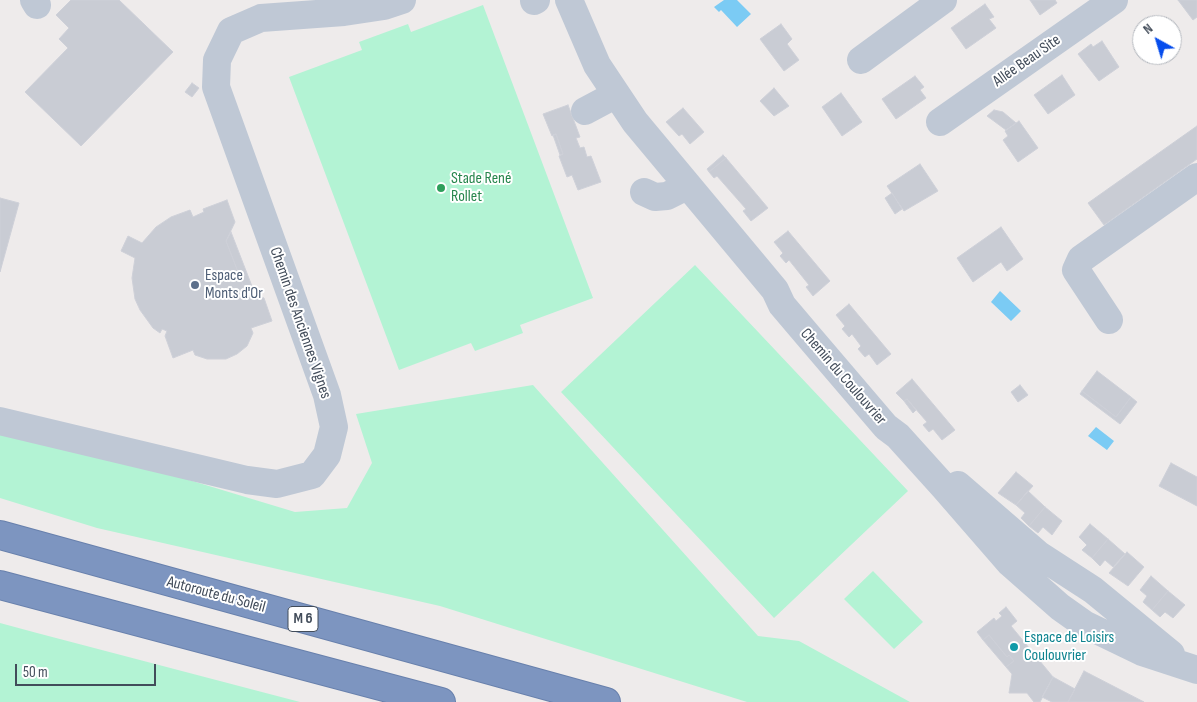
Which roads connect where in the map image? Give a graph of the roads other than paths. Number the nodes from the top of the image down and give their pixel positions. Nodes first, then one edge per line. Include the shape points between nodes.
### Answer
1 (402, 0) edge
2 (569, 0) edge
3 (943, 0) edge
4 (1114, 0) edge
5 (861, 60) dead end
6 (615, 95) junction
7 (584, 111) dead end
8 (940, 122) dead end
9 (1197, 177) edge
10 (687, 186) junction
11 (644, 192) dead end
12 (1109, 320) dead end
13 (0, 421) edge
14 (0, 535) edge
15 (0, 585) edge
16 (1192, 669) edge
17 (440, 702) edge
18 (606, 702) edge

1 - 13 street, Chemin des Anciennes Vignes via 344,12 260,18 231,31 217,60 216,86 327,395 334,427 327,455 312,475 277,484 247,480
2 - 6 street, Chemin du Coulouvrier via 597,65
3 - 5 street
4 - 8 street, Allée Beau Site
6 - 7 street
6 - 10 street, Chemin du Coulouvrier
9 - 12 street via 1080,259 1076,270
10 - 11 street via 668,196 655,197
10 - 16 street, Chemin du Coulouvrier via 775,290 782,305 886,427 898,436 1010,563 1084,624 1142,652
14 - 18 highway, Autoroute du Soleil / M 6
15 - 17 highway

